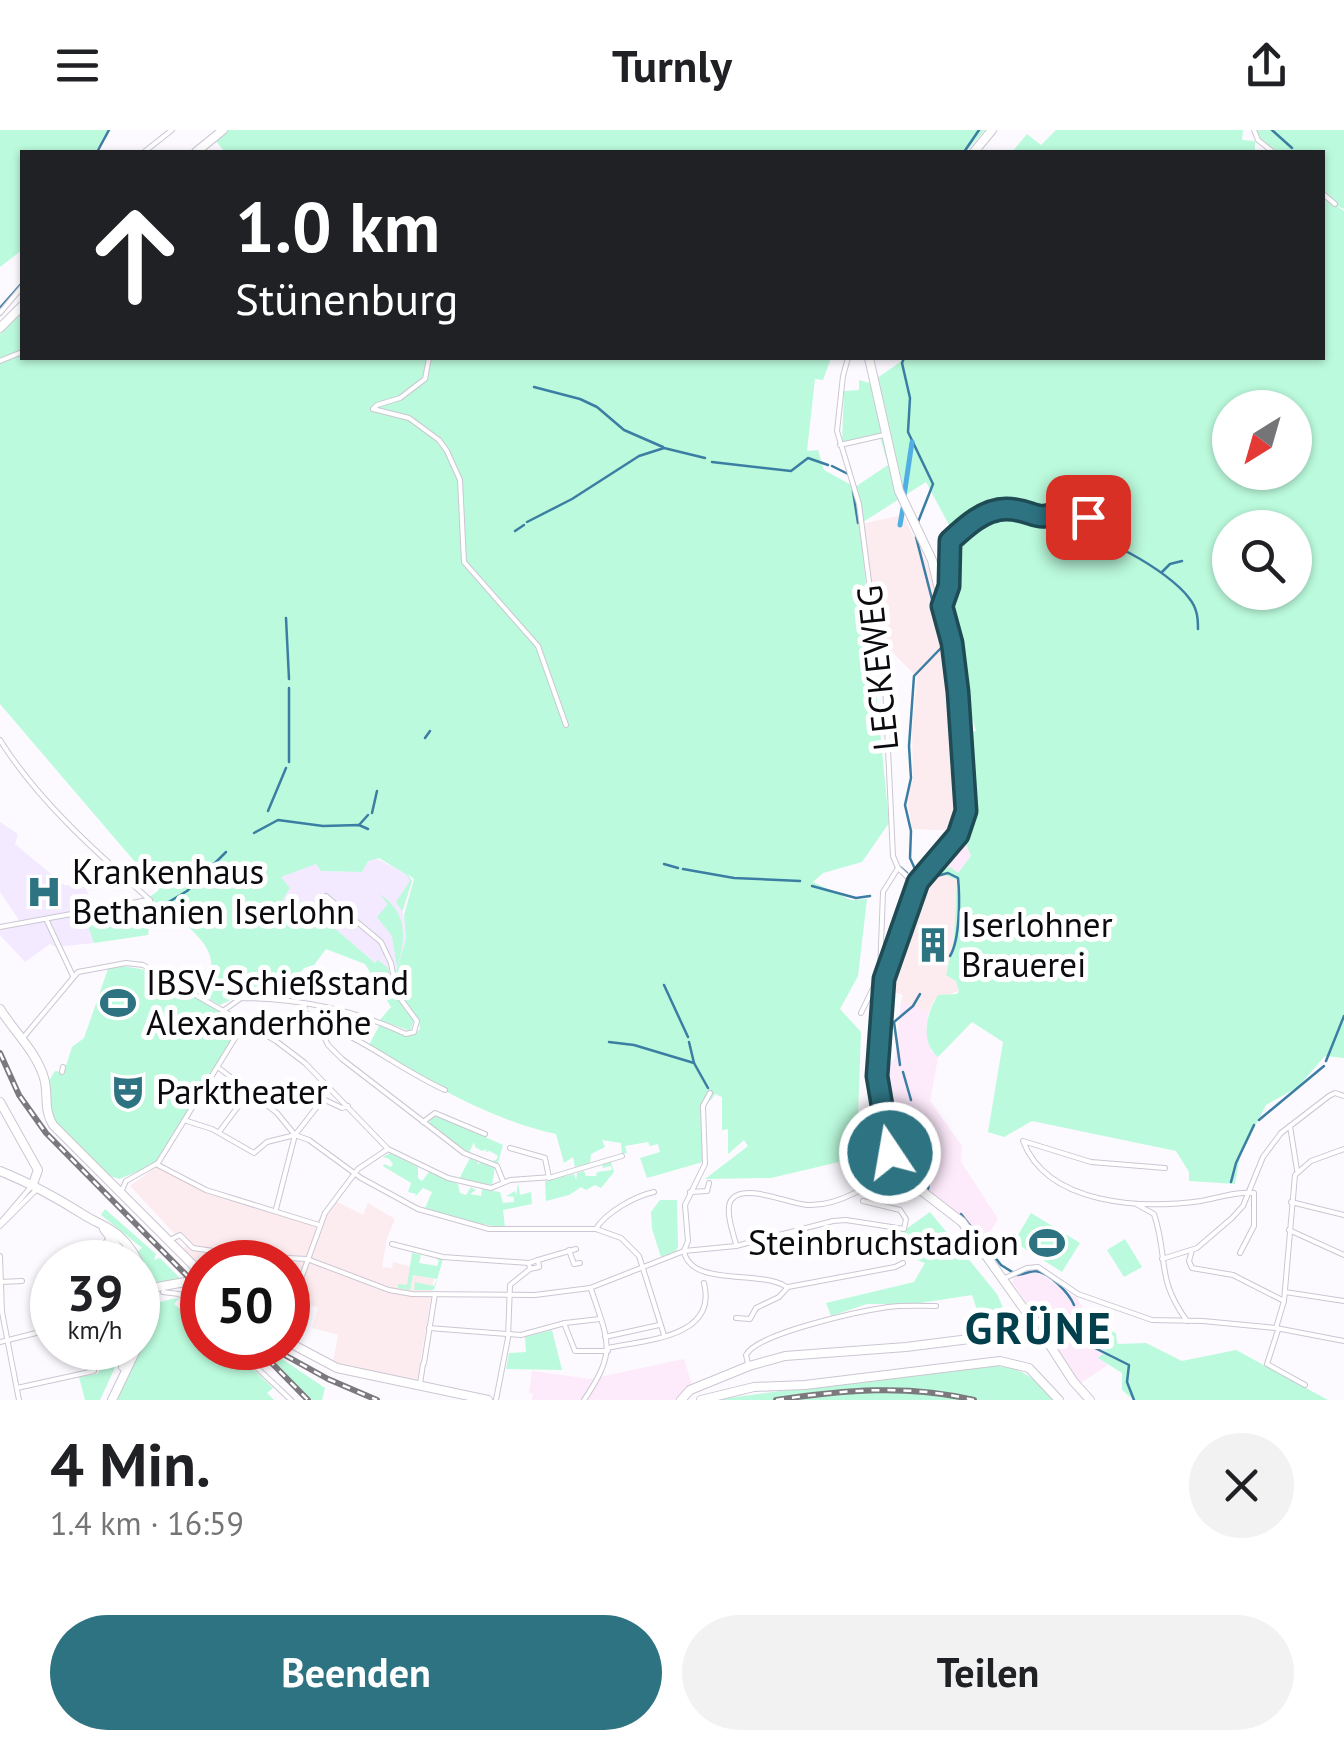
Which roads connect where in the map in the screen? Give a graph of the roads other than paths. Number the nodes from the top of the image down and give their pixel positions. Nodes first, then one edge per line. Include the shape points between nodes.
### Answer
1 (172, 130) edge
2 (223, 130) edge
3 (992, 130) edge
4 (1254, 130) edge
5 (147, 150) edge
6 (198, 150) edge
7 (976, 150) edge
8 (1270, 150) edge
9 (1325, 195) edge
10 (1336, 204) dead end
11 (20, 290) edge
12 (20, 308) edge
13 (0, 314) edge
14 (0, 328) edge
15 (429, 360) edge
16 (847, 360) edge
17 (869, 360) edge
18 (884, 435) junction
19 (840, 445) junction
20 (1120, 526) dead end
21 (942, 606) junction
22 (566, 725) dead end
23 (0, 740) edge
24 (898, 868) junction
25 (919, 882) junction
26 (326, 896) dead end
27 (46, 919) junction
28 (0, 927) edge
29 (883, 973) junction
30 (72, 976) junction
31 (304, 1004) junction
32 (0, 1009) edge
33 (225, 1012) junction
34 (861, 1012) dead end
35 (245, 1022) junction
36 (318, 1024) junction
37 (21, 1039) junction
38 (219, 1068) junction
39 (445, 1090) dead end
40 (248, 1092) junction
41 (710, 1092) dead end
42 (1344, 1096) edge
43 (0, 1102) edge
44 (348, 1106) junction
45 (185, 1120) junction
46 (423, 1122) junction
47 (1290, 1125) junction
48 (218, 1132) junction
49 (485, 1134) dead end
50 (295, 1135) junction
51 (67, 1140) junction
52 (26, 1146) junction
53 (510, 1148) dead end
54 (388, 1149) junction
55 (1344, 1149) edge
56 (622, 1156) dead end
57 (156, 1164) junction
58 (897, 1165) junction
59 (1164, 1168) dead end
60 (1298, 1170) junction
61 (0, 1171) edge
62 (43, 1174) junction
63 (354, 1174) junction
64 (549, 1178) junction
65 (698, 1182) junction
66 (502, 1184) junction
67 (36, 1186) junction
68 (118, 1189) junction
69 (1250, 1191) junction
70 (654, 1192) dead end
71 (690, 1192) junction
72 (58, 1198) junction
73 (862, 1201) dead end
74 (1131, 1202) junction
75 (1291, 1202) junction
76 (275, 1211) junction
77 (1344, 1215) edge
78 (319, 1224) junction
79 (0, 1225) edge
80 (101, 1226) junction
81 (596, 1229) junction
82 (1289, 1230) junction
83 (112, 1236) junction
84 (108, 1240) edge
85 (115, 1240) edge
86 (122, 1240) edge
87 (183, 1240) edge
88 (180, 1241) edge
89 (171, 1244) junction
90 (392, 1244) dead end
91 (736, 1246) junction
92 (1192, 1250) junction
93 (684, 1251) junction
94 (310, 1253) edge
95 (180, 1254) edge
96 (1240, 1254) dead end
97 (1344, 1254) edge
98 (0, 1256) edge
99 (1162, 1259) junction
100 (310, 1260) edge
101 (580, 1262) dead end
102 (903, 1263) dead end
103 (530, 1266) junction
104 (643, 1267) junction
105 (1011, 1275) junction
106 (22, 1281) dead end
107 (1, 1282) edge
108 (704, 1283) dead end
109 (160, 1284) edge
110 (178, 1285) junction
111 (788, 1286) junction
112 (160, 1288) edge
113 (180, 1288) edge
114 (590, 1288) junction
115 (163, 1292) junction
116 (1285, 1292) junction
117 (160, 1294) edge
118 (434, 1294) junction
119 (180, 1295) edge
120 (509, 1295) junction
121 (1284, 1301) junction
122 (1344, 1301) edge
123 (936, 1306) dead end
124 (736, 1318) dead end
125 (600, 1319) junction
126 (1187, 1321) junction
127 (564, 1323) junction
128 (661, 1324) junction
129 (429, 1328) junction
130 (1036, 1329) junction
131 (1277, 1329) junction
132 (30, 1334) edge
133 (508, 1334) junction
134 (664, 1335) junction
135 (606, 1336) junction
136 (3, 1340) edge
137 (1344, 1341) edge
138 (608, 1350) junction
139 (310, 1354) edge
140 (749, 1366) junction
141 (94, 1370) dead end
142 (124, 1370) edge
143 (259, 1370) edge
144 (702, 1385) junction
145 (1304, 1385) dead end
146 (420, 1386) junction
147 (17, 1388) junction
148 (683, 1398) edge
149 (19, 1400) edge
150 (110, 1400) edge
151 (291, 1400) edge
152 (488, 1400) edge
153 (496, 1400) edge
154 (584, 1400) edge
155 (703, 1400) edge
156 (1059, 1400) edge
157 (1090, 1400) edge

1 - 5 street
2 - 6 main road
3 - 7 main road
4 - 8 street
9 - 10 street
11 - 13 street
12 - 14 main road
15 - 22 street via 425,379 374,409 414,420 449,454 460,480 464,562 536,643
16 - 19 street, LECKEWEG
17 - 18 main road
18 - 19 street
18 - 21 main road via 899,491 932,560
19 - 24 street, LECKEWEG via 859,504 884,663 892,856
20 - 21 street via 1067,505 1043,518 1008,509 987,514 950,541
21 - 25 main road via 958,692 966,811 958,835
23 - 27 street via 48,802 151,900
24 - 25 street
24 - 29 street via 882,892
25 - 29 main road
26 - 31 street via 381,942 395,990 417,1026 406,1034
27 - 28 street
27 - 30 street
29 - 34 street
29 - 58 main road via 877,1076
30 - 33 street via 88,968 143,964
30 - 37 street
31 - 33 street via 248,998
31 - 36 street
32 - 37 main road
33 - 35 street
35 - 38 street
35 - 44 street via 299,1058
36 - 39 street
36 - 46 street via 336,1055
37 - 51 main road via 48,1076 49,1119
38 - 40 street
38 - 45 street
40 - 48 street
40 - 50 street
41 - 65 street
42 - 47 street via 1336,1093
43 - 52 main road
44 - 50 street via 320,1100
44 - 54 street
45 - 48 street
45 - 57 street
46 - 49 street via 435,1113
46 - 66 street via 464,1153 497,1166
47 - 60 street
47 - 69 street via 1263,1157
48 - 50 street via 254,1153
50 - 63 street
50 - 76 street
51 - 68 main road
51 - 68 main road
52 - 62 main road
52 - 67 main road via 38,1170
53 - 64 street via 545,1158
54 - 63 street
54 - 66 street via 458,1181
55 - 60 street
56 - 64 street
57 - 68 street
57 - 76 street via 206,1190
58 - 91 street via 870,1184 818,1204 732,1198
58 - 105 main road
59 - 74 street via 1091,1162 1024,1141 1064,1186
60 - 75 street
61 - 67 main road
62 - 67 main road
62 - 72 main road
63 - 78 street
63 - 81 street via 457,1222 506,1231
64 - 66 street
65 - 71 street
65 - 71 street via 710,1188
67 - 72 main road
67 - 79 street
68 - 89 main road
68 - 89 main road
69 - 74 street via 1188,1202
69 - 92 street via 1232,1218
69 - 96 street via 1254,1226
70 - 81 street
71 - 93 street
72 - 80 main road
73 - 91 street via 900,1210 904,1229 838,1221
74 - 99 street via 1154,1214
75 - 77 street
75 - 82 street
76 - 78 street
78 - 94 street
80 - 83 main road
80 - 86 main road
81 - 104 street via 628,1242
82 - 97 street
82 - 116 street
83 - 84 street
83 - 85 main road
87 - 89 street
88 - 89 street
89 - 95 main road
90 - 103 street via 440,1257
91 - 93 street
92 - 99 street
92 - 121 street via 1192,1268 1233,1274
93 - 104 street
93 - 111 street via 701,1271
98 - 107 street
99 - 126 street via 1167,1289
100 - 118 street via 383,1289
101 - 103 street via 574,1264 573,1250
102 - 111 street
103 - 120 street via 512,1282
104 - 114 street
104 - 128 street
105 - 126 street via 1038,1267 1109,1307 1161,1322
105 - 130 main road
106 - 107 street
107 - 136 street
108 - 134 street via 701,1318
109 - 110 main road
110 - 112 main road
110 - 113 street
110 - 115 main road
111 - 124 street via 750,1319
114 - 120 street
114 - 125 street
115 - 117 main road
115 - 119 street
116 - 121 street
116 - 122 street
118 - 120 street
118 - 129 street
120 - 133 street
121 - 131 street
123 - 140 street via 888,1307 775,1337 751,1346
125 - 127 street
125 - 135 street
126 - 131 street
127 - 133 street
127 - 138 street via 575,1351
128 - 134 street
128 - 135 street
129 - 133 street
129 - 146 street
130 - 140 main road via 785,1356
130 - 157 main road
131 - 137 street
131 - 145 street via 1267,1364
132 - 136 street
133 - 153 street
134 - 138 street
135 - 138 street
136 - 147 street
138 - 154 street
139 - 146 main road via 337,1368
140 - 144 main road
141 - 147 street
142 - 150 main road
143 - 151 street
144 - 148 main road
144 - 155 main road
146 - 152 main road
147 - 149 street
155 - 156 main road via 754,1387 1000,1361 1029,1368

